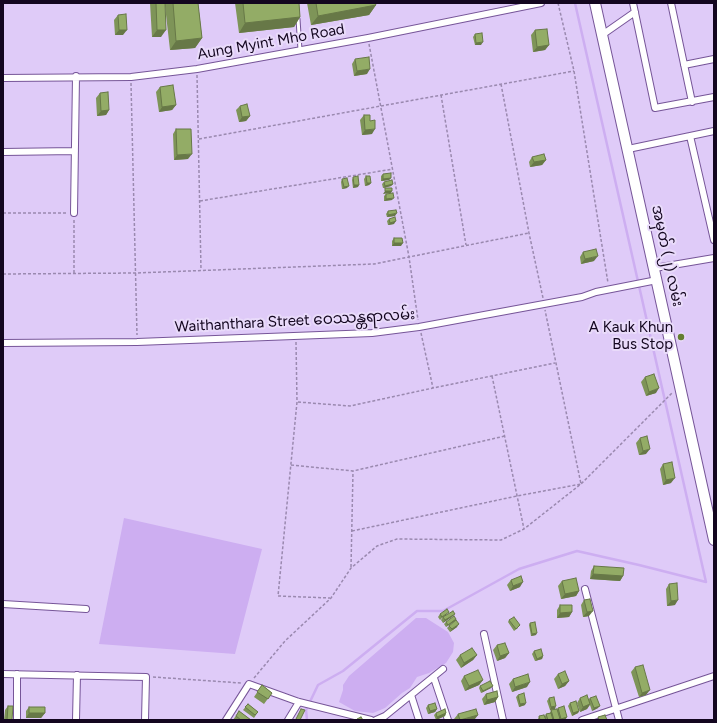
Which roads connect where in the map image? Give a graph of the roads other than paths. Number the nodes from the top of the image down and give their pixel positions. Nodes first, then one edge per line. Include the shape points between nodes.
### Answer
1 (541, 3) edge
2 (595, 3) edge
3 (633, 3) edge
4 (671, 3) edge
5 (297, 11) edge
6 (635, 12) junction
7 (602, 35) junction
8 (300, 50) junction
9 (714, 59) edge
10 (684, 65) junction
11 (76, 76) junction
12 (3, 78) edge
13 (714, 97) edge
14 (692, 102) junction
15 (714, 131) edge
16 (690, 136) junction
17 (628, 149) junction
18 (75, 151) junction
19 (3, 152) edge
20 (74, 213) road end
21 (714, 240) edge
22 (714, 258) edge
23 (655, 268) junction
24 (657, 280) junction
25 (3, 343) edge
26 (711, 509) edge
27 (714, 540) edge
28 (585, 589) dead end
29 (3, 604) edge
30 (86, 609) dead end
31 (484, 634) dead end
32 (443, 670) dead end
33 (3, 674) edge
34 (18, 674) junction
35 (77, 675) junction
36 (714, 676) edge
37 (434, 678) junction
38 (411, 695) junction
39 (299, 702) junction
40 (616, 708) junction
41 (17, 720) edge
42 (76, 720) edge
43 (145, 720) edge
44 (226, 720) edge
45 (288, 720) edge
46 (371, 720) edge
47 (376, 720) edge
48 (419, 720) edge
49 (448, 720) edge
50 (504, 720) edge
51 (582, 720) edge
52 (619, 720) edge

1 - 8 street, Aung Myint Mho Road
2 - 7 main road, အမှတ် (၂) လမ်း
3 - 6 street
4 - 10 street
5 - 8 lane
6 - 7 street
6 - 14 street via 655,108
7 - 17 main road, အမှတ် (၂) လမ်း
8 - 11 street, Aung Myint Mho Road via 197,69 131,77
9 - 10 street
10 - 14 street
11 - 12 street, Aung Myint Mho Road
11 - 18 street
13 - 14 street
15 - 16 street
16 - 17 street
16 - 21 street
17 - 23 main road, အမှတ် (၂) လမ်း
18 - 19 street
18 - 20 street
22 - 23 street
23 - 24 main road, အမှတ် (၂) လမ်း
24 - 25 street, Waithanthara Street ဝေဿန္တရာလမ်း via 419,327 372,332 137,342
24 - 26 main road, အမှတ် (၂) လမ်း
26 - 27 main road, အမှတ် (၂) လမ်း
28 - 40 street
29 - 30 street
31 - 50 street
32 - 37 street
33 - 34 street
34 - 35 street
34 - 41 street
35 - 42 street
35 - 43 street via 146,677
36 - 40 street
37 - 38 street
37 - 49 street
38 - 47 street
38 - 48 street
39 - 44 street via 249,684
39 - 45 street
39 - 46 street
40 - 51 street
40 - 52 street

